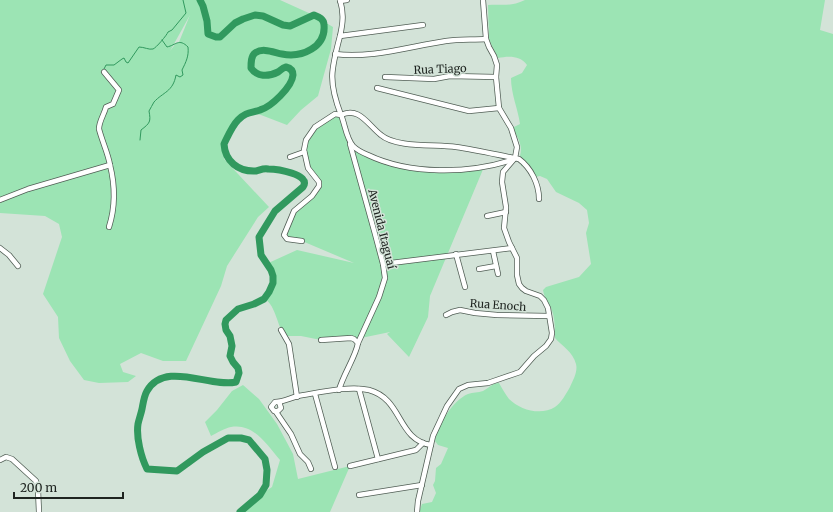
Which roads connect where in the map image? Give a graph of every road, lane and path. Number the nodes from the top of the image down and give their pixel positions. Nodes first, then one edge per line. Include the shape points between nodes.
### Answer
1 (340, 0) edge
2 (347, 0) edge
3 (483, 0) edge
4 (423, 25) dead end
5 (340, 36) junction
6 (486, 39) junction
7 (335, 54) junction
8 (104, 72) dead end
9 (385, 77) dead end
10 (496, 77) junction
11 (377, 88) dead end
12 (499, 108) junction
13 (341, 115) junction
14 (349, 140) junction
15 (304, 152) junction
16 (290, 157) dead end
17 (513, 159) junction
18 (110, 165) junction
19 (539, 199) dead end
20 (0, 200) edge
21 (506, 212) junction
22 (487, 216) dead end
23 (109, 227) dead end
24 (302, 241) dead end
25 (0, 248) edge
26 (512, 248) junction
27 (493, 251) junction
28 (456, 254) junction
29 (383, 264) junction
30 (18, 266) dead end
31 (496, 266) junction
32 (479, 269) dead end
33 (498, 274) dead end
34 (465, 287) dead end
35 (446, 315) dead end
36 (549, 316) junction
37 (281, 330) dead end
38 (321, 340) dead end
39 (358, 343) junction
40 (359, 388) junction
41 (339, 390) junction
42 (315, 394) junction
43 (297, 397) junction
44 (278, 402) junction
45 (276, 412) junction
46 (423, 443) junction
47 (431, 445) junction
48 (378, 459) junction
49 (0, 460) edge
50 (350, 466) dead end
51 (335, 467) dead end
52 (311, 469) dead end
53 (422, 485) junction
54 (358, 495) dead end
55 (39, 512) edge
56 (417, 512) edge

1 - 2 street
1 - 5 street via 343,23
3 - 6 street
4 - 5 street
5 - 7 street
6 - 7 street via 448,41 362,55
6 - 10 street via 497,65
7 - 13 street via 332,84
8 - 18 street via 119,90 113,104 106,107 99,124
9 - 10 street, Rua Tiago
10 - 12 street
11 - 12 street via 461,109
12 - 17 street via 516,142 517,153
13 - 14 street, Avenida Itaguaí
13 - 15 street via 335,114 315,127 306,140
13 - 17 street via 348,111 353,112 391,141 454,146
14 - 17 street via 358,150 380,161 406,168 447,171 498,165
14 - 29 street, Avenida Itaguaí
15 - 16 street
15 - 24 street via 308,168 319,186 312,196 294,211 284,234 287,239
17 - 19 street via 519,159 526,164 532,173 539,190
17 - 21 street via 503,172 502,179
18 - 20 street
18 - 23 street via 113,202
21 - 22 street
21 - 26 street via 504,228
25 - 30 street
26 - 27 street
26 - 36 street via 517,258 519,284 526,291 544,300
27 - 28 street
27 - 31 street
28 - 29 street
28 - 34 street
29 - 39 street, Avenida Itaguaí via 385,278 379,297
31 - 32 street
31 - 33 street
35 - 36 street, Rua Enoch via 460,310 475,314
36 - 47 street via 552,333 546,346 520,372 488,384 468,385 459,389 447,406
37 - 43 street via 289,344
38 - 39 street via 351,338
39 - 41 street, Avenida Itaguaí
40 - 41 street
40 - 46 street via 373,392 389,402 411,436
40 - 48 street
41 - 42 street
42 - 43 street
42 - 51 street
43 - 44 street
44 - 45 street via 281,408
44 - 45 street via 272,405
45 - 52 street
46 - 47 street
46 - 48 street via 416,450
47 - 53 street
48 - 50 street
49 - 55 street via 12,458 36,481
53 - 54 street
53 - 56 street

